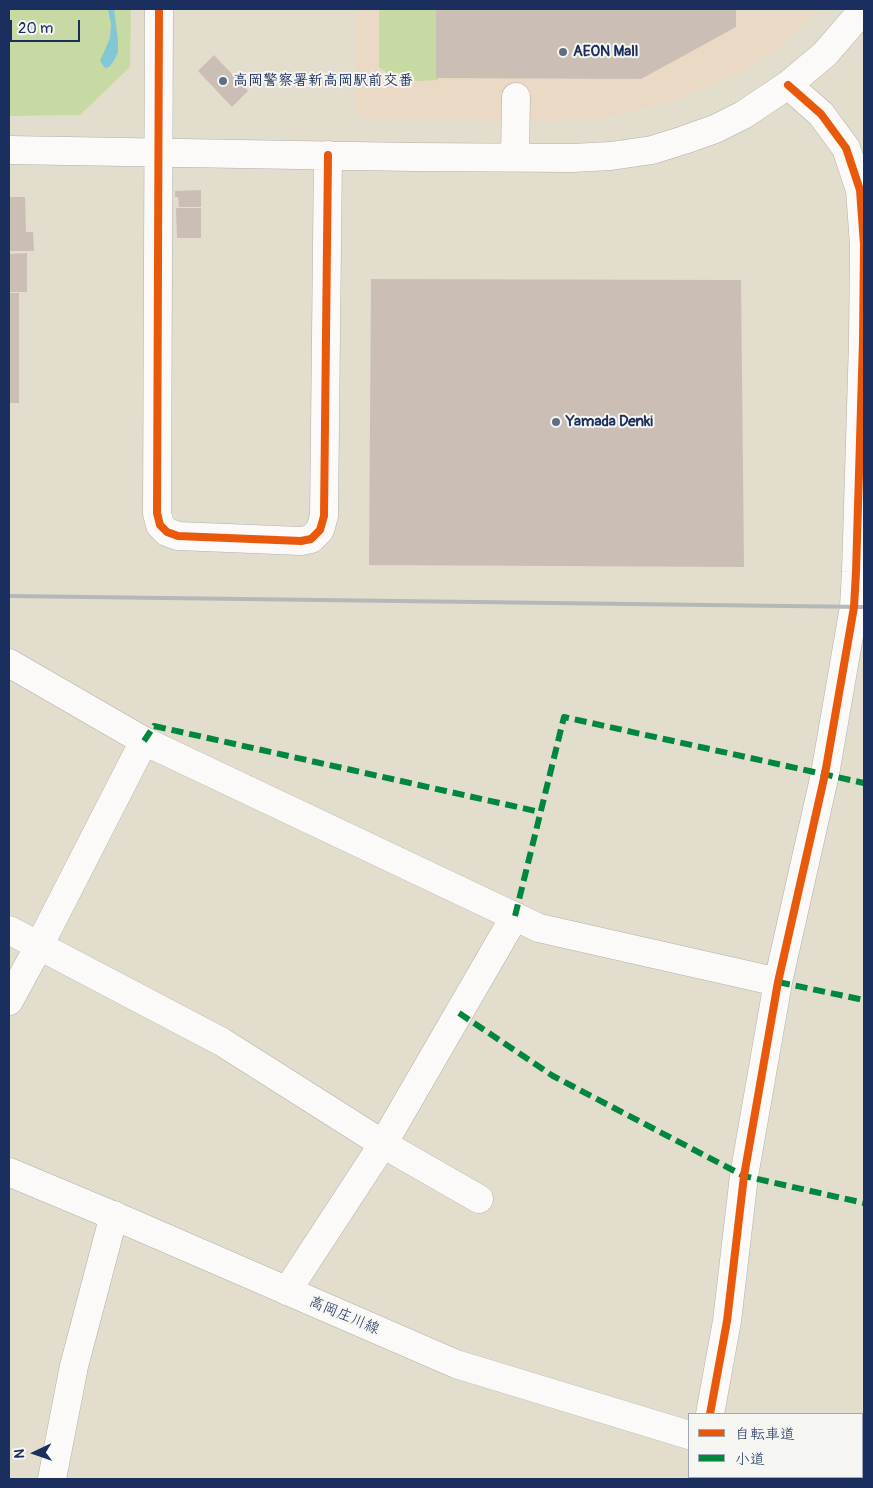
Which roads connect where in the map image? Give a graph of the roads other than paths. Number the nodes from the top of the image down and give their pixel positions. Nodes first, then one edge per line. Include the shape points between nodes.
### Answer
1 (159, 9) edge
2 (862, 9) edge
3 (788, 85) junction
4 (516, 97) dead end
5 (9, 150) edge
6 (158, 153) junction
7 (328, 156) junction
8 (515, 157) junction
9 (9, 663) edge
10 (144, 741) junction
11 (515, 916) junction
12 (9, 930) edge
13 (39, 946) junction
14 (778, 982) junction
15 (9, 1001) edge
16 (383, 1144) junction
17 (9, 1172) edge
18 (479, 1199) dead end
19 (114, 1216) junction
20 (287, 1291) junction
21 (710, 1413) edge
22 (688, 1435) edge
23 (52, 1479) edge

1 - 6 street
2 - 3 street via 825,54
3 - 8 street via 715,129 652,150 611,156
3 - 14 street via 821,114 846,148 860,190 864,245 863,341 854,607 825,774
4 - 8 street
5 - 6 street
6 - 7 street
6 - 7 street via 157,513 160,525 167,532 206,547 300,542 311,539 320,530 324,516
7 - 8 street
9 - 10 street
10 - 11 street
10 - 13 street
11 - 14 street via 539,928
11 - 16 street
12 - 13 street
13 - 15 street
13 - 16 street via 222,1042
14 - 21 street via 744,1176 727,1321
16 - 18 street
16 - 20 street
17 - 19 street, 高岡庄川線
19 - 20 street, 高岡庄川線
19 - 23 street via 74,1366
20 - 22 street, 高岡庄川線 via 456,1364

